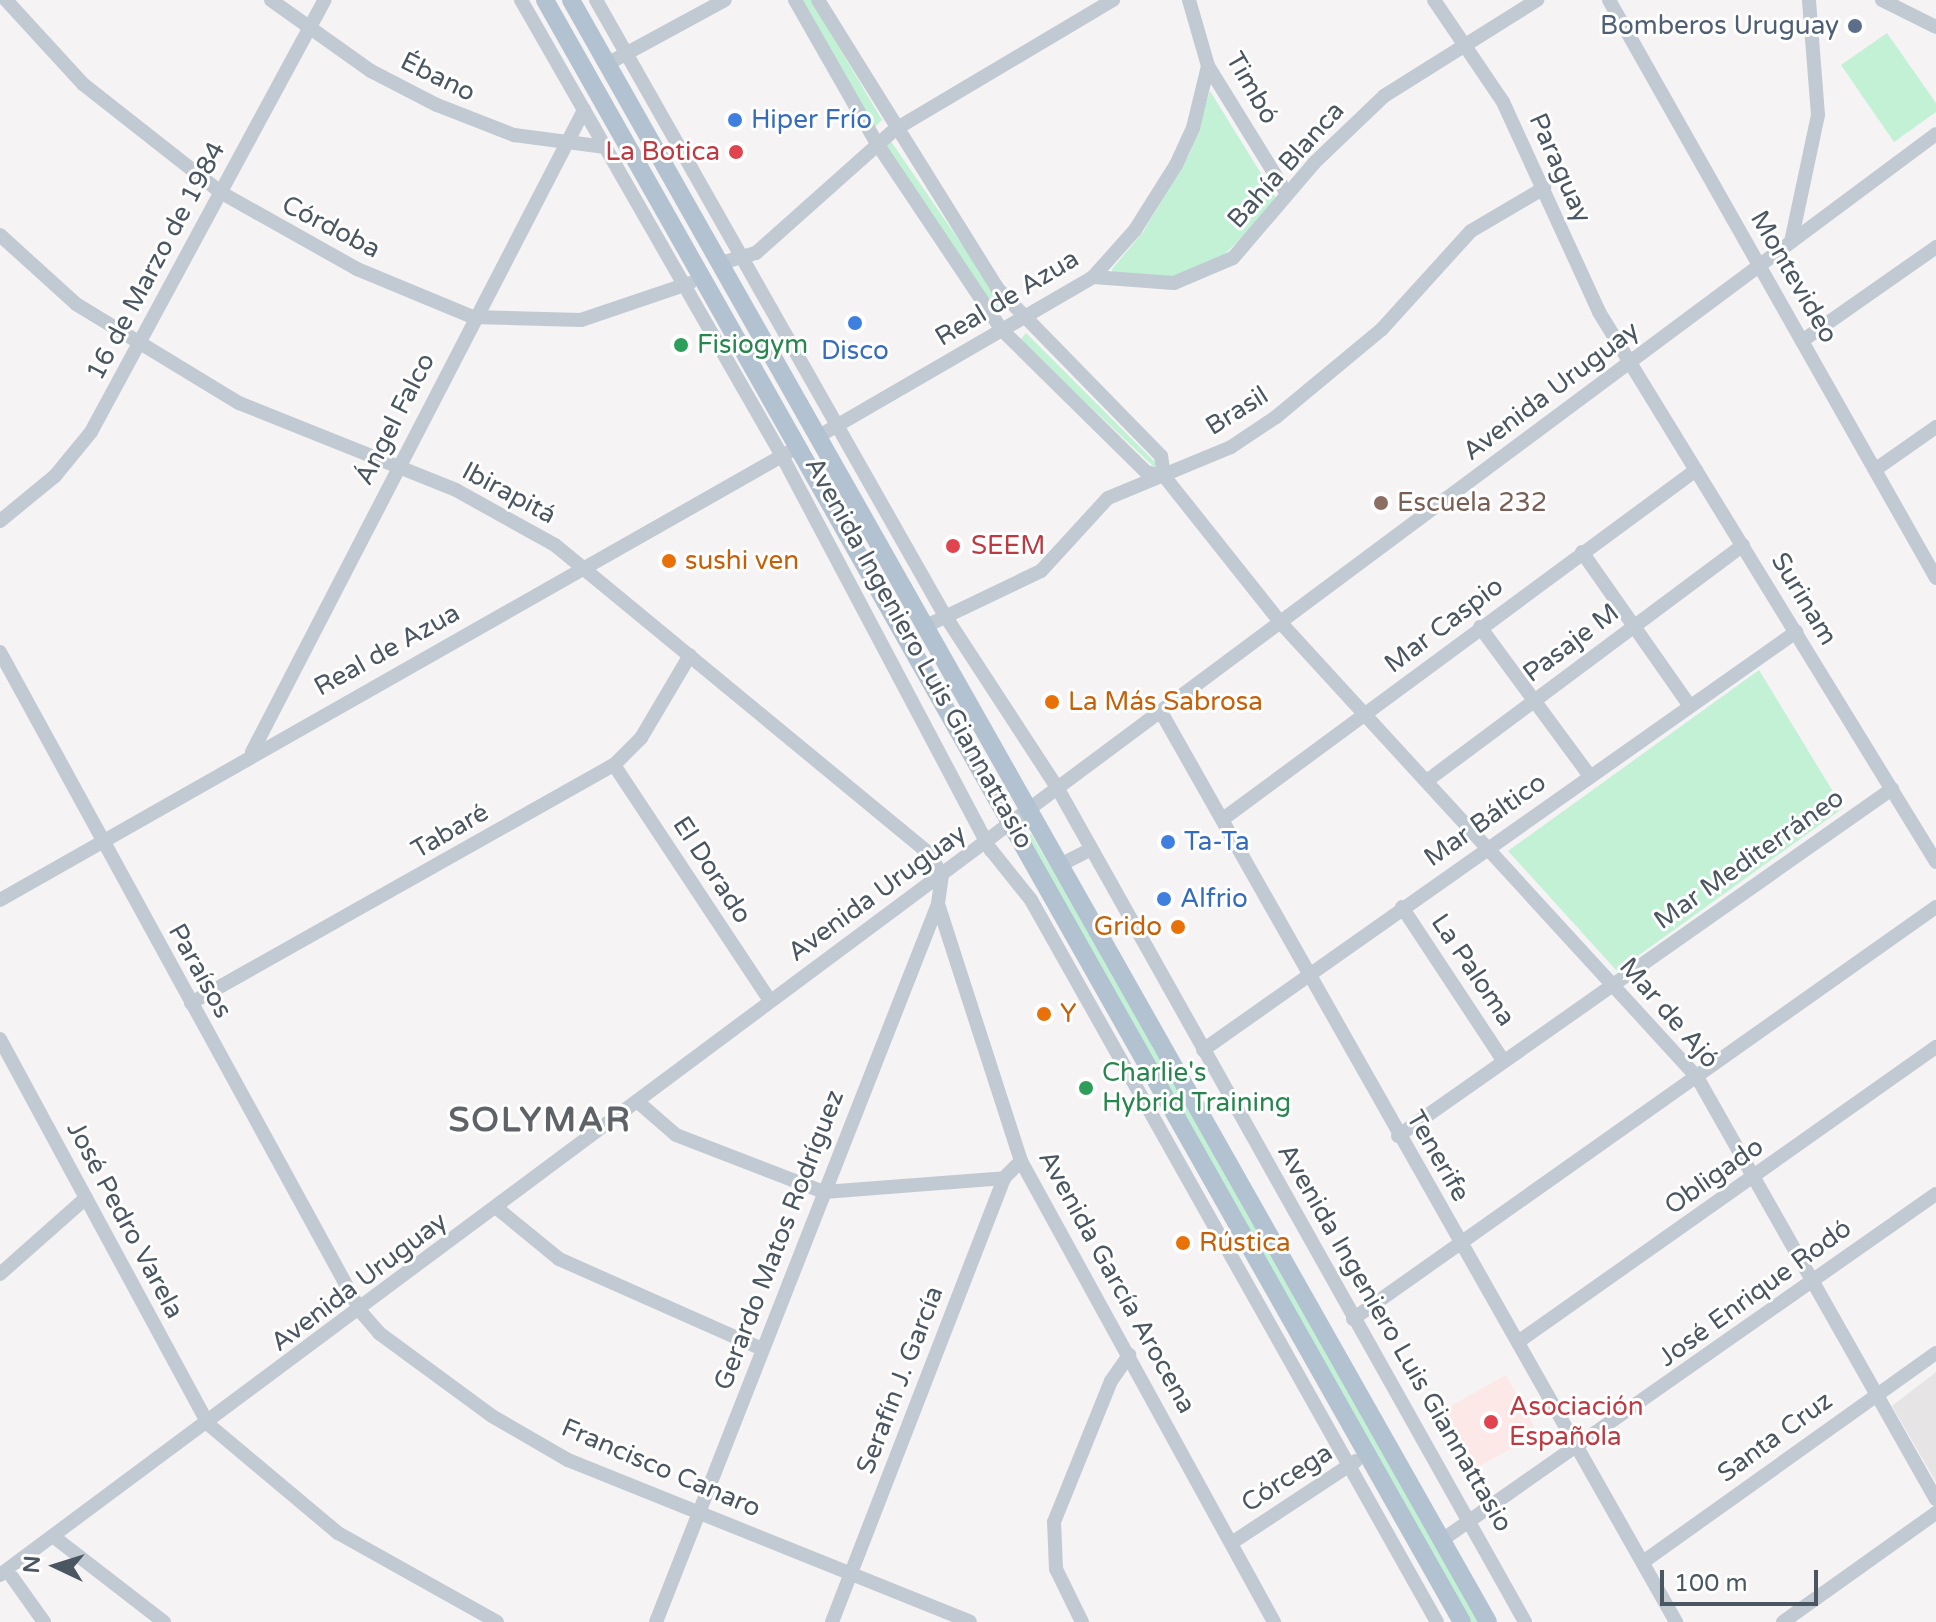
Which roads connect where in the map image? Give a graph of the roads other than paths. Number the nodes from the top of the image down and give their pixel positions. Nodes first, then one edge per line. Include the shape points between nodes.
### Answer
1 (6, 0) edge
2 (271, 0) edge
3 (325, 0) edge
4 (521, 0) edge
5 (545, 0) edge
6 (571, 0) edge
7 (596, 0) edge
8 (725, 0) edge
9 (795, 0) edge
10 (818, 0) edge
11 (1113, 0) edge
12 (1189, 0) edge
13 (1434, 0) edge
14 (1537, 0) edge
15 (1609, 0) edge
16 (1809, 0) edge
17 (1882, 0) edge
18 (307, 27) junction
19 (1936, 27) edge
20 (1471, 47) junction
21 (625, 53) junction
22 (607, 64) junction
23 (1208, 66) junction
24 (584, 110) junction
25 (894, 130) junction
26 (1936, 134) edge
27 (876, 142) junction
28 (563, 143) junction
29 (605, 147) junction
30 (1544, 188) junction
31 (220, 192) junction
32 (1287, 194) junction
33 (0, 235) edge
34 (1791, 242) junction
35 (1936, 247) edge
36 (742, 260) junction
37 (721, 263) junction
38 (1759, 264) junction
39 (700, 275) junction
40 (1093, 277) junction
41 (684, 287) junction
42 (473, 317) junction
43 (1022, 318) junction
44 (1002, 330) junction
45 (1802, 341) junction
46 (142, 345) junction
47 (1630, 363) junction
48 (837, 425) junction
49 (1936, 427) edge
50 (819, 436) junction
51 (790, 451) junction
52 (396, 469) junction
53 (1876, 469) junction
54 (1696, 470) junction
55 (1164, 476) junction
56 (0, 521) edge
57 (1743, 545) junction
58 (1582, 552) junction
59 (586, 568) junction
60 (1936, 578) edge
61 (944, 614) junction
62 (1280, 622) junction
63 (1636, 625) junction
64 (926, 626) junction
65 (1480, 627) junction
66 (1796, 632) junction
67 (0, 652) edge
68 (690, 655) junction
69 (1536, 699) junction
70 (1690, 706) junction
71 (1161, 712) junction
72 (1363, 716) junction
73 (252, 752) junction
74 (614, 765) junction
75 (1590, 776) junction
76 (1428, 780) junction
77 (1058, 789) junction
78 (1892, 789) junction
79 (1030, 810) junction
80 (1223, 819) junction
81 (1012, 823) junction
82 (101, 842) junction
83 (987, 842) junction
84 (1488, 847) junction
85 (1089, 850) junction
86 (1936, 862) edge
87 (1060, 865) junction
88 (942, 875) junction
89 (0, 900) edge
90 (938, 904) junction
91 (1402, 907) junction
92 (1936, 907) edge
93 (1308, 973) junction
94 (1612, 984) junction
95 (770, 1001) junction
96 (191, 1003) junction
97 (0, 1039) edge
98 (1936, 1047) edge
99 (1203, 1050) junction
100 (1503, 1060) junction
101 (1697, 1077) junction
102 (638, 1102) junction
103 (1398, 1136) junction
104 (1021, 1161) junction
105 (1004, 1178) junction
106 (1753, 1178) junction
107 (824, 1192) junction
108 (1936, 1194) edge
109 (86, 1198) junction
110 (498, 1209) junction
111 (1459, 1242) junction
112 (0, 1274) edge
113 (1812, 1282) junction
114 (361, 1312) junction
115 (1353, 1319) junction
116 (1518, 1342) junction
117 (762, 1349) junction
118 (1936, 1353) edge
119 (1129, 1355) junction
120 (1876, 1394) junction
121 (208, 1424) junction
122 (1577, 1450) junction
123 (1367, 1454) junction
124 (1348, 1466) junction
125 (1936, 1499) edge
126 (699, 1511) junction
127 (1936, 1513) edge
128 (1470, 1521) junction
129 (54, 1537) junction
130 (1442, 1540) junction
131 (1233, 1542) junction
132 (1643, 1562) junction
133 (851, 1571) junction
134 (3, 1572) edge
135 (44, 1622) edge
136 (164, 1622) edge
137 (497, 1622) edge
138 (656, 1622) edge
139 (832, 1622) edge
140 (970, 1622) edge
141 (1082, 1622) edge
142 (1274, 1622) edge
143 (1437, 1622) edge
144 (1462, 1622) edge
145 (1488, 1622) edge
146 (1525, 1622) edge
147 (1676, 1622) edge
148 (1783, 1622) edge

1 - 31 street, Córdoba via 105,104
2 - 18 street, Ébano
3 - 18 street, 16 de Marzo de 1984
4 - 24 street, Avenida Ingeniero Luis Giannattasio
5 - 39 main road, Avenida Ingeniero Luis Giannattasio
6 - 22 main road, Avenida Ingeniero Luis Giannattasio
7 - 21 street, Avenida Ingeniero Luis Giannattasio
8 - 21 street
9 - 27 street
10 - 25 street
11 - 25 street
12 - 23 street, Timbó
13 - 20 street, Paraguay
14 - 20 street, Bahía Blanca
15 - 38 street, Montevideo
16 - 34 street via 1818,115
17 - 19 street
18 - 28 street, Ébano via 437,105 514,135
18 - 31 street, 16 de Marzo de 1984
20 - 30 street, Paraguay
20 - 32 street, Bahía Blanca via 1384,96
21 - 22 street
21 - 36 street, Avenida Ingeniero Luis Giannattasio
22 - 37 main road, Avenida Ingeniero Luis Giannattasio
23 - 32 street, Timbó
23 - 40 street, Real de Azua via 1176,165 1135,230
24 - 28 street, Ángel Falco
24 - 29 street, Avenida Ingeniero Luis Giannattasio
25 - 27 street
25 - 43 street
26 - 34 street, Avenida Uruguay
27 - 36 street via 819,203
27 - 44 street
28 - 29 street, Ébano
28 - 42 street, Ángel Falco
29 - 41 street, Avenida Ingeniero Luis Giannattasio
30 - 47 street, Paraguay via 1581,279
30 - 55 street, Brasil via 1471,231 1319,386 1231,447
31 - 42 street, Córdoba via 343,262
31 - 46 street, 16 de Marzo de 1984
32 - 40 street, Bahía Blanca via 1262,232 1208,273 1143,285
33 - 46 street, Ibirapitá via 76,304
34 - 38 street, Avenida Uruguay
35 - 45 street
36 - 37 street
36 - 48 street, Avenida Ingeniero Luis Giannattasio
37 - 50 main road, Avenida Ingeniero Luis Giannattasio
38 - 45 street, Montevideo
38 - 47 street, Avenida Uruguay
39 - 41 street, Córdoba
39 - 51 main road, Avenida Ingeniero Luis Giannattasio
40 - 43 street, Real de Azua
41 - 42 street, Córdoba via 581,320
41 - 51 street, Avenida Ingeniero Luis Giannattasio
42 - 52 street, Ángel Falco
43 - 44 street, Real de Azua
43 - 55 street via 1161,456
44 - 48 street, Real de Azua
44 - 55 street via 1146,472
45 - 53 street, Montevideo
46 - 52 street, Ibirapitá via 252,410
46 - 56 street, 16 de Marzo de 1984 via 82,443
47 - 54 street, Surinam
47 - 62 street, Avenida Uruguay
48 - 50 street, Real de Azua
48 - 61 street, Avenida Ingeniero Luis Giannattasio
49 - 53 street
50 - 64 main road, Avenida Ingeniero Luis Giannattasio
51 - 59 street, Real de Azua
51 - 81 main road, Avenida Ingeniero Luis Giannattasio
51 - 83 street, Avenida Ingeniero Luis Giannattasio
52 - 59 street, Ibirapitá via 493,508
52 - 73 street, Ángel Falco
53 - 60 street, Montevideo
54 - 57 street, Surinam
54 - 58 street, Mar Caspio
55 - 61 street, Brasil via 1108,498 1041,571
55 - 62 street, Mar de Ajó
57 - 63 street, Pasaje M
57 - 66 street, Surinam
58 - 63 street
58 - 65 street, Mar Caspio
59 - 68 street, Ibirapitá
59 - 73 street, Real de Azua
61 - 64 street, Brasil
61 - 77 street, Avenida Ingeniero Luis Giannattasio
62 - 71 street, Avenida Uruguay
62 - 72 street, Mar de Ajó
63 - 69 street, Pasaje M
63 - 70 street
64 - 79 main road, Avenida Ingeniero Luis Giannattasio
65 - 69 street
65 - 72 street, Mar Caspio
66 - 70 street, Mar Báltico
66 - 78 street, Surinam
67 - 82 street, Paraísos
68 - 74 street, Tabaré via 641,738
68 - 88 street, Ibirapitá via 928,852
69 - 75 street
69 - 76 street, Pasaje M
70 - 75 street, Mar Báltico
71 - 77 street, Avenida Uruguay
71 - 80 street, Tenerife
72 - 76 street, Mar de Ajó
72 - 80 street, Mar Caspio
73 - 82 street, Real de Azua
74 - 95 street, El Dorado
74 - 96 street, Tabaré
75 - 84 street, Mar Báltico
76 - 84 street, Mar de Ajó
77 - 79 street, Avenida Uruguay
77 - 85 street, Avenida Ingeniero Luis Giannattasio
78 - 86 street, Surinam
78 - 94 street, Mar Mediterráneo
79 - 81 street, Avenida Uruguay
79 - 87 main road, Avenida Ingeniero Luis Giannattasio
80 - 93 street, Tenerife
81 - 83 street, Avenida Uruguay
81 - 123 main road, Avenida Ingeniero Luis Giannattasio
82 - 89 street, Real de Azua
82 - 96 street, Paraísos
83 - 88 street, Avenida Uruguay
83 - 124 street, Avenida Ingeniero Luis Giannattasio via 1031,900
84 - 91 street, Mar Báltico
84 - 94 street, Mar de Ajó
85 - 87 street
85 - 99 street, Avenida Ingeniero Luis Giannattasio
87 - 130 main road, Avenida Ingeniero Luis Giannattasio
88 - 90 street, Gerardo Matos Rodríguez
88 - 95 street, Avenida Uruguay
90 - 104 street, Avenida García Arocena
90 - 107 street, Gerardo Matos Rodríguez
91 - 93 street, Mar Báltico
91 - 100 street, La Paloma
92 - 101 street
93 - 99 street, Mar Báltico
93 - 103 street, Tenerife
94 - 100 street, Mar Mediterráneo
94 - 101 street, Mar de Ajó
95 - 102 street, Avenida Uruguay
96 - 114 street, Paraísos
97 - 109 street, José Pedro Varela
98 - 106 street, Obligado
99 - 115 street, Avenida Ingeniero Luis Giannattasio
100 - 103 street, Mar Mediterráneo
101 - 106 street, Mar de Ajó
101 - 111 street
102 - 107 street via 676,1135
102 - 110 street, Avenida Uruguay
103 - 111 street, Tenerife
104 - 105 street, Serafín J. García
104 - 119 street, Avenida García Arocena
105 - 107 street
105 - 133 street, Serafín J. García
106 - 113 street, Mar de Ajó
106 - 116 street, Obligado
107 - 117 street, Gerardo Matos Rodríguez
108 - 113 street, José Enrique Rodó
109 - 112 street
109 - 121 street, José Pedro Varela
110 - 114 street, Avenida Uruguay
110 - 117 street via 559,1259
111 - 115 street
111 - 116 street, Tenerife
113 - 120 street, Mar de Ajó
113 - 122 street, José Enrique Rodó
114 - 121 street, Avenida Uruguay
114 - 126 street, Francisco Canaro via 492,1416 568,1460
115 - 128 street, Avenida Ingeniero Luis Giannattasio
116 - 122 street, Tenerife
117 - 126 street, Gerardo Matos Rodríguez
118 - 120 street, Santa Cruz
119 - 131 street, Avenida García Arocena
119 - 141 street via 1118,1366 1054,1522 1056,1569
120 - 125 street, Mar de Ajó
120 - 132 street, Santa Cruz
121 - 129 street, Avenida Uruguay
121 - 137 street via 338,1533
122 - 128 street, José Enrique Rodó
122 - 132 street, Tenerife
123 - 124 street, Córcega
123 - 144 main road, Avenida Ingeniero Luis Giannattasio
124 - 131 street, Córcega
124 - 143 street, Avenida Ingeniero Luis Giannattasio
126 - 133 street, Francisco Canaro
126 - 138 street, Gerardo Matos Rodríguez
127 - 148 street
128 - 130 street, José Enrique Rodó
128 - 146 street, Avenida Ingeniero Luis Giannattasio
129 - 134 street, Avenida Uruguay
129 - 136 street
130 - 145 main road, Avenida Ingeniero Luis Giannattasio
131 - 142 street, Avenida García Arocena
132 - 147 street, Tenerife
133 - 139 street, Serafín J. García
133 - 140 street, Francisco Canaro
134 - 135 street

